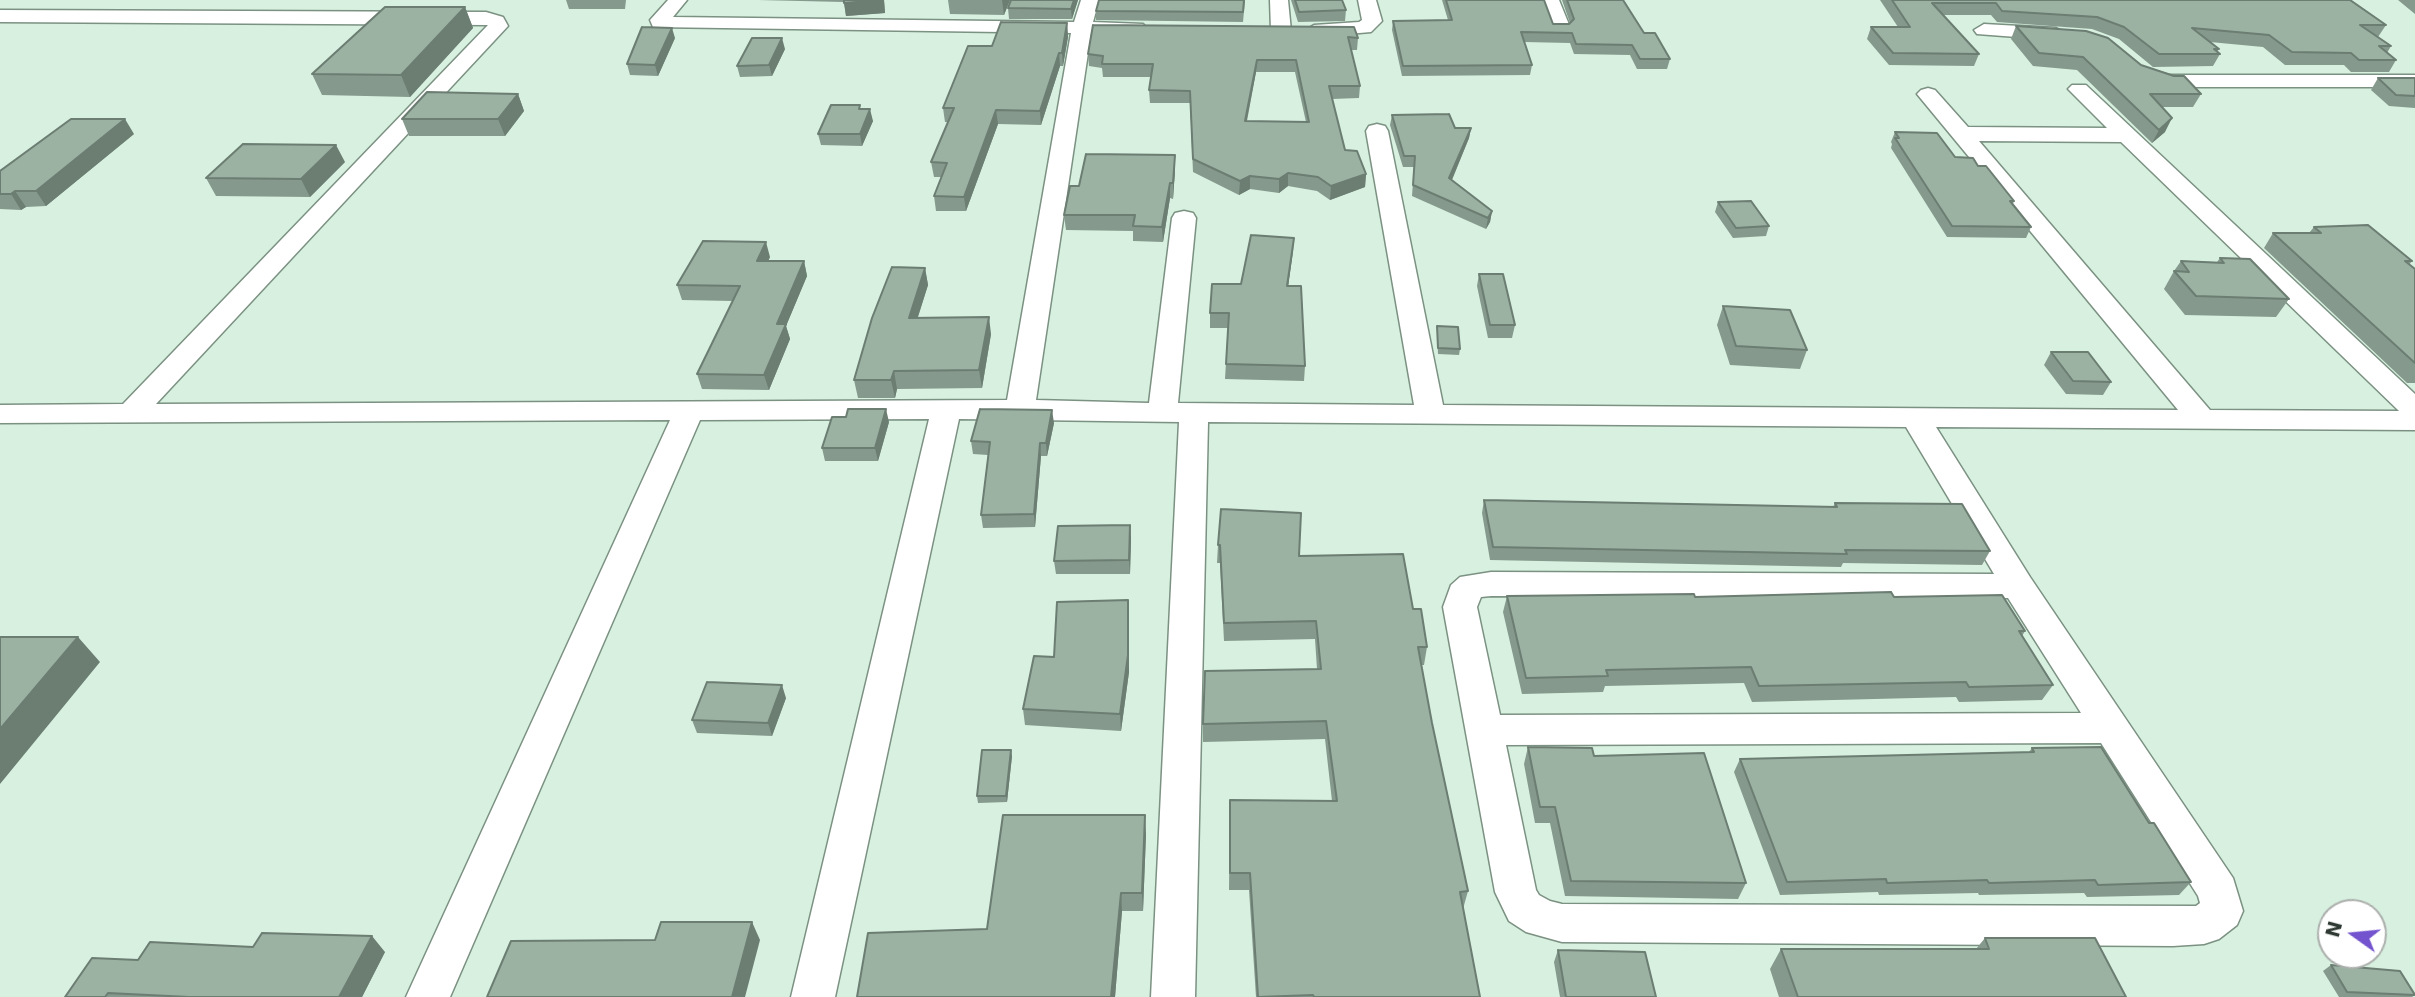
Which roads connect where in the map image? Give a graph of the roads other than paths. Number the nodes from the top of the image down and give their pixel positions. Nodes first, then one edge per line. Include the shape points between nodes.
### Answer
1 (173, 0) edge
2 (678, 0) edge
3 (1090, 0) edge
4 (1279, 0) edge
5 (1367, 0) edge
6 (1550, 0) edge
7 (0, 16) edge
8 (149, 17) junction
9 (1082, 27) junction
10 (1560, 27) edge
11 (1162, 29) edge
12 (1984, 30) dead end
13 (2072, 34) edge
14 (2133, 66) edge
15 (2415, 81) edge
16 (2079, 89) dead end
17 (1928, 94) dead end
18 (1377, 131) dead end
19 (1962, 134) junction
20 (2127, 135) junction
21 (1184, 218) dead end
22 (1020, 409) junction
23 (946, 410) junction
24 (2415, 410) edge
25 (689, 411) junction
26 (1178, 413) junction
27 (0, 414) edge
28 (1430, 414) junction
29 (129, 415) junction
30 (1915, 417) junction
31 (2201, 419) junction
32 (2415, 421) edge
33 (2018, 586) junction
34 (2110, 728) junction
35 (1485, 730) junction
36 (428, 997) edge
37 (813, 997) edge
38 (1173, 997) edge

1 - 8 street
2 - 9 street via 660,23
3 - 9 street
4 - 5 street via 1275,31 1364,28 1372,21
6 - 10 street
7 - 8 street
8 - 29 street via 486,19 498,26
9 - 11 street
9 - 22 street
12 - 13 street
14 - 15 street via 2168,81
16 - 20 street
17 - 19 street
18 - 28 street
19 - 20 street
19 - 31 street
20 - 24 street
21 - 26 street
22 - 23 street
22 - 26 street
23 - 25 street
23 - 37 street
25 - 29 street
25 - 36 street
26 - 28 street
26 - 38 street
27 - 29 street
28 - 30 street
30 - 31 street
30 - 33 street
31 - 32 street
33 - 34 street
33 - 35 street via 1472,586 1463,594 1460,607
34 - 35 street
34 - 35 street via 2218,891 2222,911 2204,925 1576,924 1541,918 1524,908 1516,892

